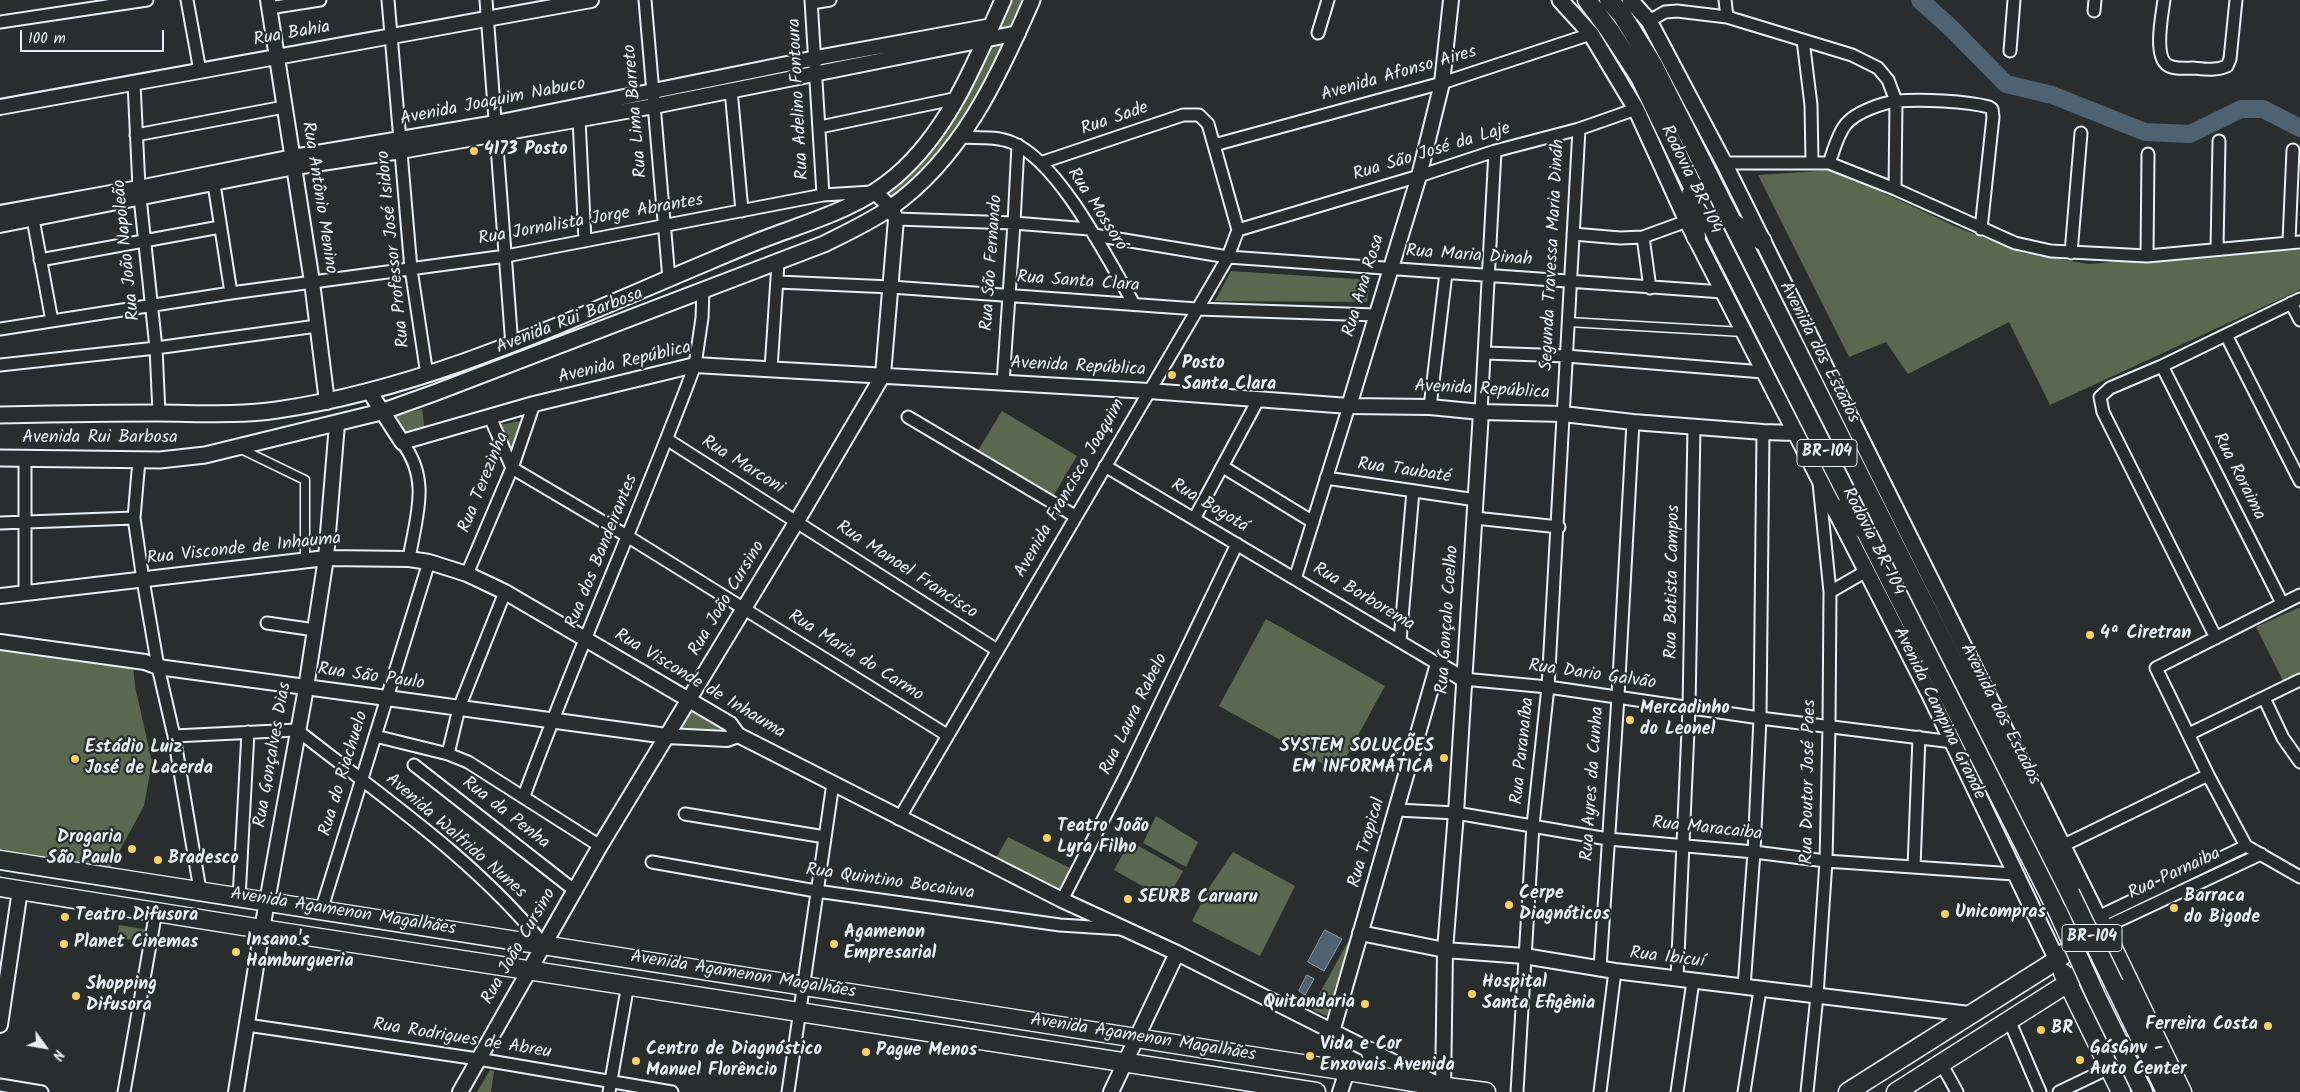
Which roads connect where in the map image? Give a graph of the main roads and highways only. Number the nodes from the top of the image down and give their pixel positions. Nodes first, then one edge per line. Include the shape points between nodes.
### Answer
1 (1003, 0) edge
2 (1032, 0) edge
3 (1560, 0) edge
4 (1587, 0) edge
5 (1610, 0) edge
6 (1630, 0) edge
7 (1690, 181) junction
8 (1734, 223) junction
9 (1696, 238) junction
10 (1762, 242) junction
11 (0, 415) edge
12 (0, 458) edge
13 (1836, 508) junction
14 (1867, 532) junction
15 (0, 860) edge
16 (0, 887) edge
17 (2099, 918) junction
18 (2054, 954) junction
19 (2117, 976) junction
20 (2074, 996) junction
21 (2045, 998) junction
22 (1371, 1052) road end
23 (1372, 1075) junction
24 (1443, 1089) edge
25 (1316, 1092) edge
26 (1486, 1092) edge
27 (1848, 1092) edge
28 (1896, 1092) edge
29 (2121, 1092) edge
30 (2143, 1092) edge
31 (2166, 1092) edge
32 (2182, 1092) edge

1 - 11 main road, Avenida Rui Barbosa via 958,98 917,155 875,192 822,218 769,237 512,346 426,375 327,402 221,415
2 - 12 main road, Avenida Rui Barbosa via 988,92 960,137 894,213 778,263 381,412 205,455 160,460
3 - 9 main road, Avenida Campina Grande via 1591,34 1636,109
4 - 7 main road, Rodovia BR-104 / BR-104 via 1640,77
5 - 8 main road, Rodovia BR-104 / BR-104 via 1653,65
6 - 10 main road, Avenida dos Estados via 1649,22
7 - 9 main road
7 - 14 main road, Rodovia BR-104 / BR-104
8 - 10 main road
8 - 19 main road, Rodovia BR-104 / BR-104, bridge via 2070,893
9 - 13 main road, Avenida Campina Grande
10 - 17 main road, Avenida dos Estados
13 - 14 main road
13 - 18 main road, Avenida Campina Grande
14 - 30 main road, Rodovia BR-104 / BR-104, bridge via 2058,912
15 - 23 main road, Avenida Agamenon Magalhães
16 - 25 main road, Avenida Agamenon Magalhães
17 - 18 main road via 2070,949
17 - 19 main road, Avenida dos Estados
17 - 20 main road
18 - 20 main road, Avenida Campina Grande
18 - 27 main road via 1970,1014
19 - 20 main road via 2098,976
19 - 31 main road, Rodovia BR-104 / BR-104
19 - 32 main road, Avenida dos Estados
20 - 21 main road
20 - 21 main road via 2063,1000
20 - 29 main road, Avenida Campina Grande
21 - 28 main road
22 - 23 main road via 1374,1062
23 - 24 main road, Avenida Agamenon Magalhães
24 - 26 main road, Avenida Agamenon Magalhães

